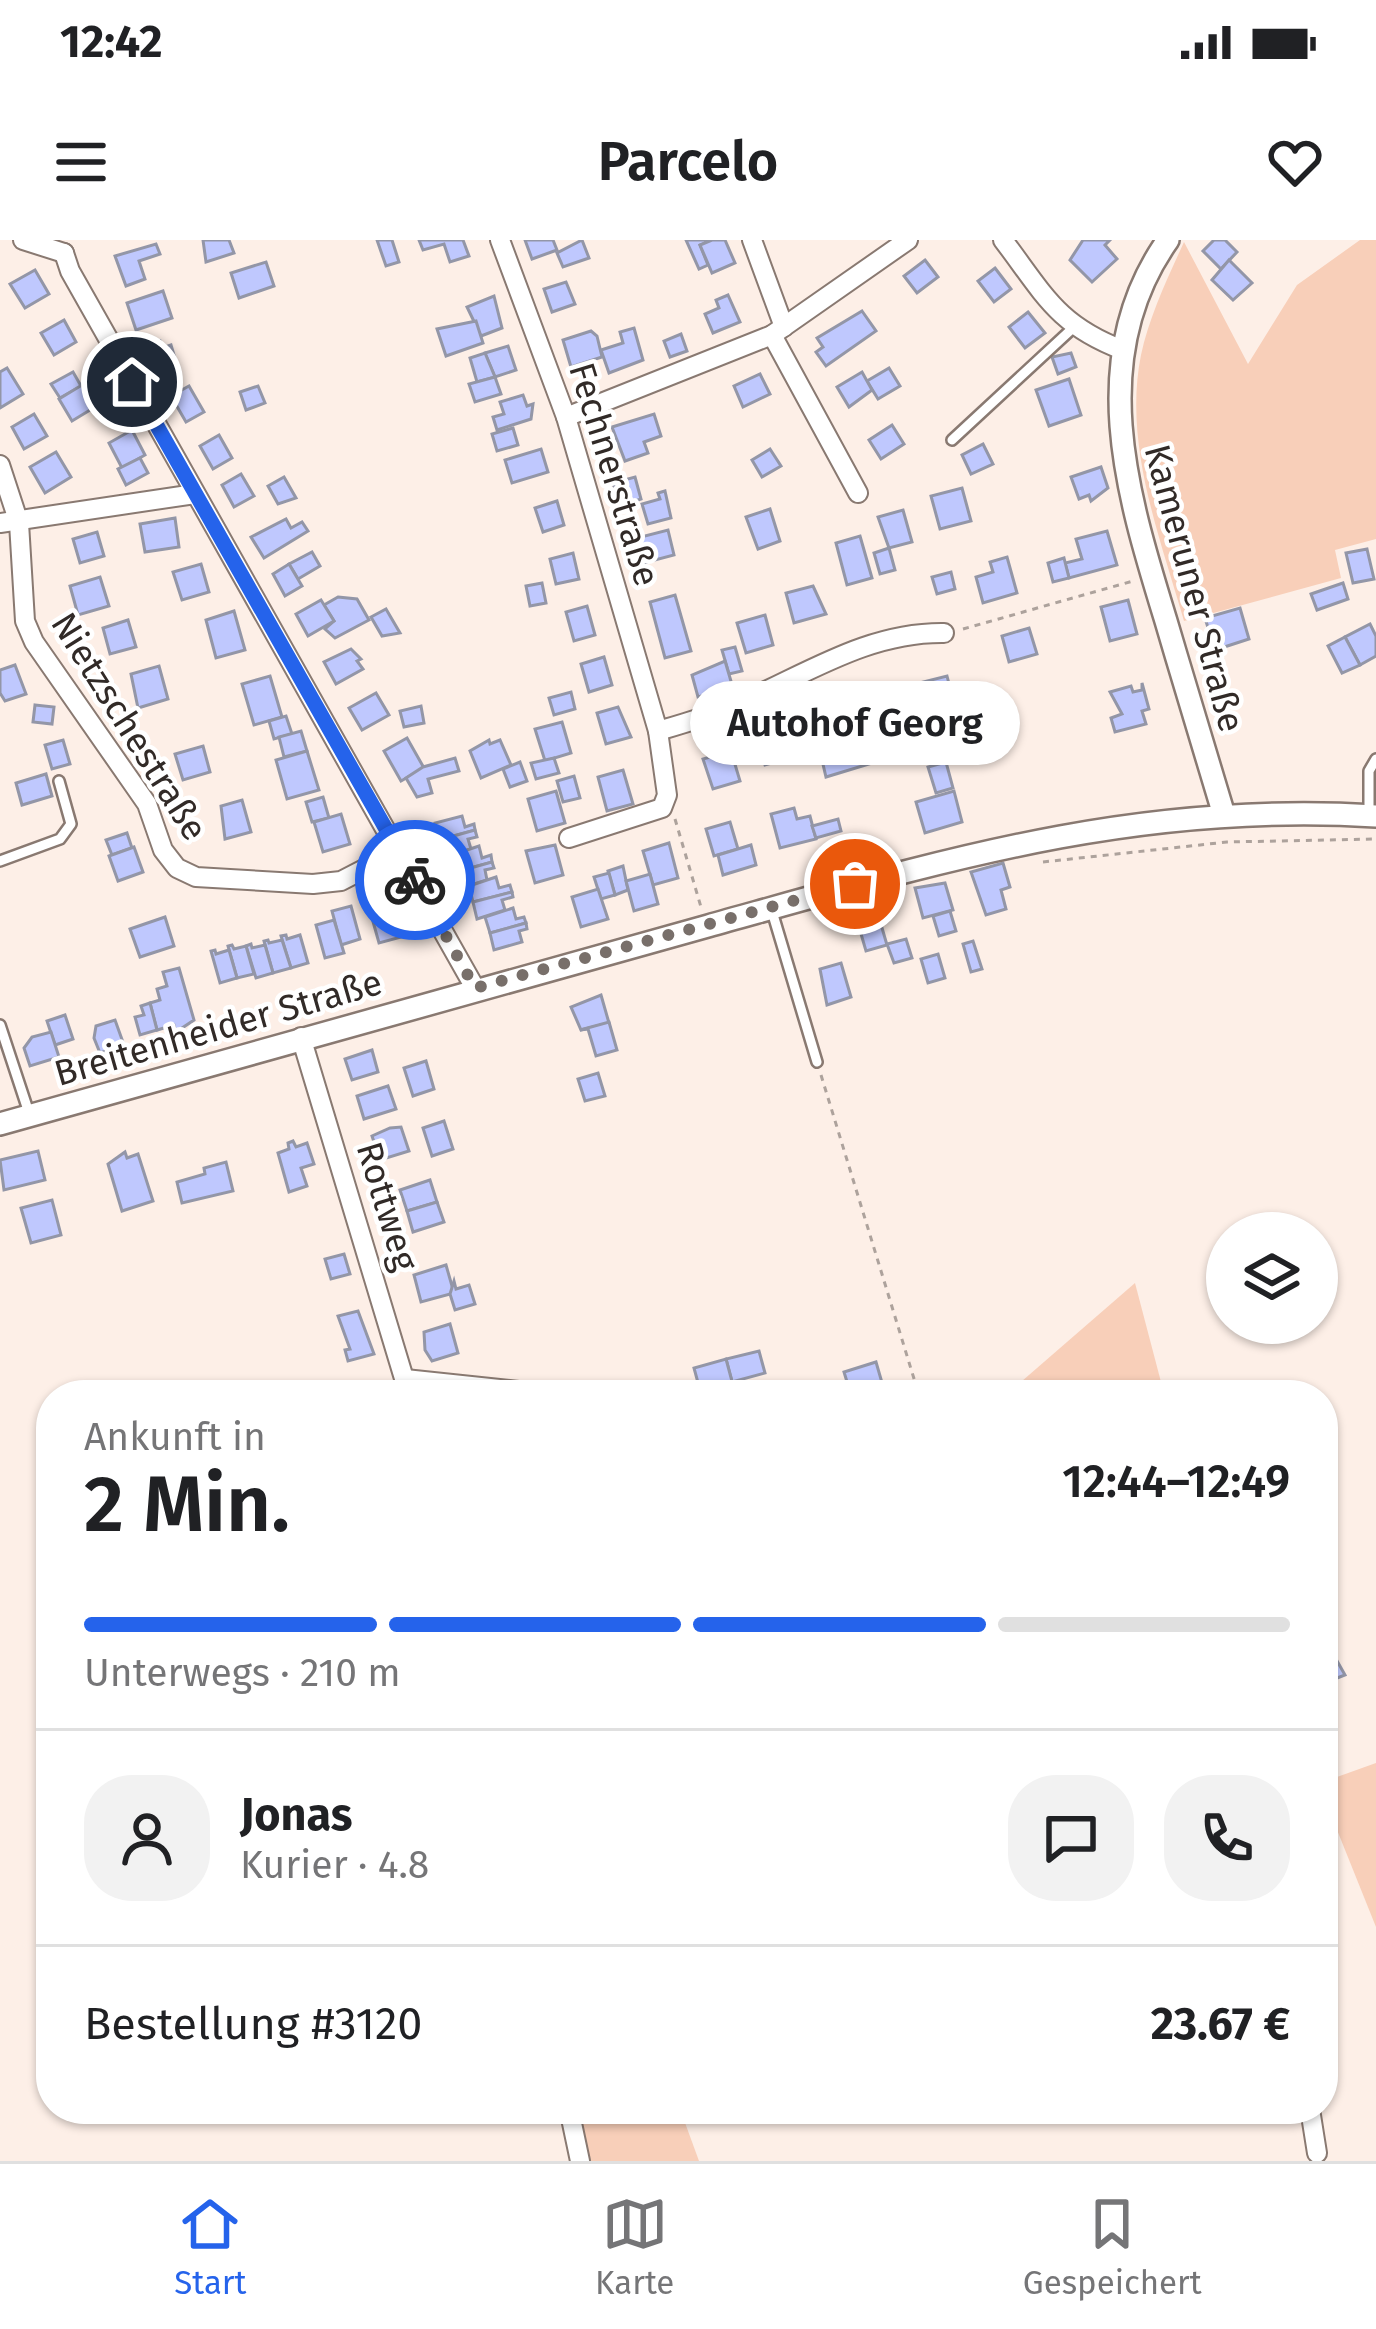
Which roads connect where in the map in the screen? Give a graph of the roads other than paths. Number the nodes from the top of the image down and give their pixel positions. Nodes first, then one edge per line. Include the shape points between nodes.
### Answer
1 (23, 240) edge
2 (82, 240) edge
3 (500, 240) edge
4 (752, 240) edge
5 (908, 240) edge
6 (1003, 240) edge
7 (1168, 240) edge
8 (64, 253) junction
9 (1074, 327) junction
10 (778, 331) junction
11 (1123, 350) junction
12 (566, 417) junction
13 (952, 440) dead end
14 (0, 465) edge
15 (858, 493) dead end
16 (195, 494) junction
17 (9, 523) edge
18 (944, 633) road end
19 (658, 731) junction
20 (1376, 759) edge
21 (59, 782) dead end
22 (1224, 815) junction
23 (1372, 816) edge
24 (569, 838) dead end
25 (399, 851) junction
26 (0, 861) edge
27 (771, 908) junction
28 (475, 988) junction
29 (0, 1025) edge
30 (301, 1037) junction
31 (817, 1062) road end
32 (30, 1116) junction
33 (0, 1124) edge
34 (405, 1380) edge
35 (572, 2124) edge
36 (1312, 2124) edge
37 (1317, 2153) dead end
38 (580, 2161) edge

1 - 8 street
2 - 8 street
3 - 12 street, Fechnerstraße
4 - 10 street
5 - 10 street
6 - 9 street
7 - 11 street, Kameruner Straße
8 - 16 street
9 - 11 street
9 - 13 lane
10 - 12 street
10 - 15 street
11 - 22 street, Kameruner Straße via 1119,435 1131,504
12 - 19 street, Fechnerstraße
14 - 17 street, Nietzschestraße
16 - 17 street
16 - 25 street
17 - 25 street, Nietzschestraße via 34,643 147,804 177,868 196,877 313,884 341,881
18 - 19 street via 913,633 835,656 729,708
19 - 24 street, Fechnerstraße via 662,808
20 - 23 lane, Breitenheider Straße via 1369,771
21 - 26 lane via 71,824 61,838
22 - 23 street, Breitenheider Straße
22 - 27 street, Breitenheider Straße via 1018,843
25 - 28 street
27 - 28 street, Breitenheider Straße
27 - 31 lane
28 - 30 street, Breitenheider Straße
29 - 32 lane
30 - 32 street, Breitenheider Straße
30 - 34 street, Rottweg
32 - 33 street, Breitenheider Straße
35 - 38 street
36 - 37 street

